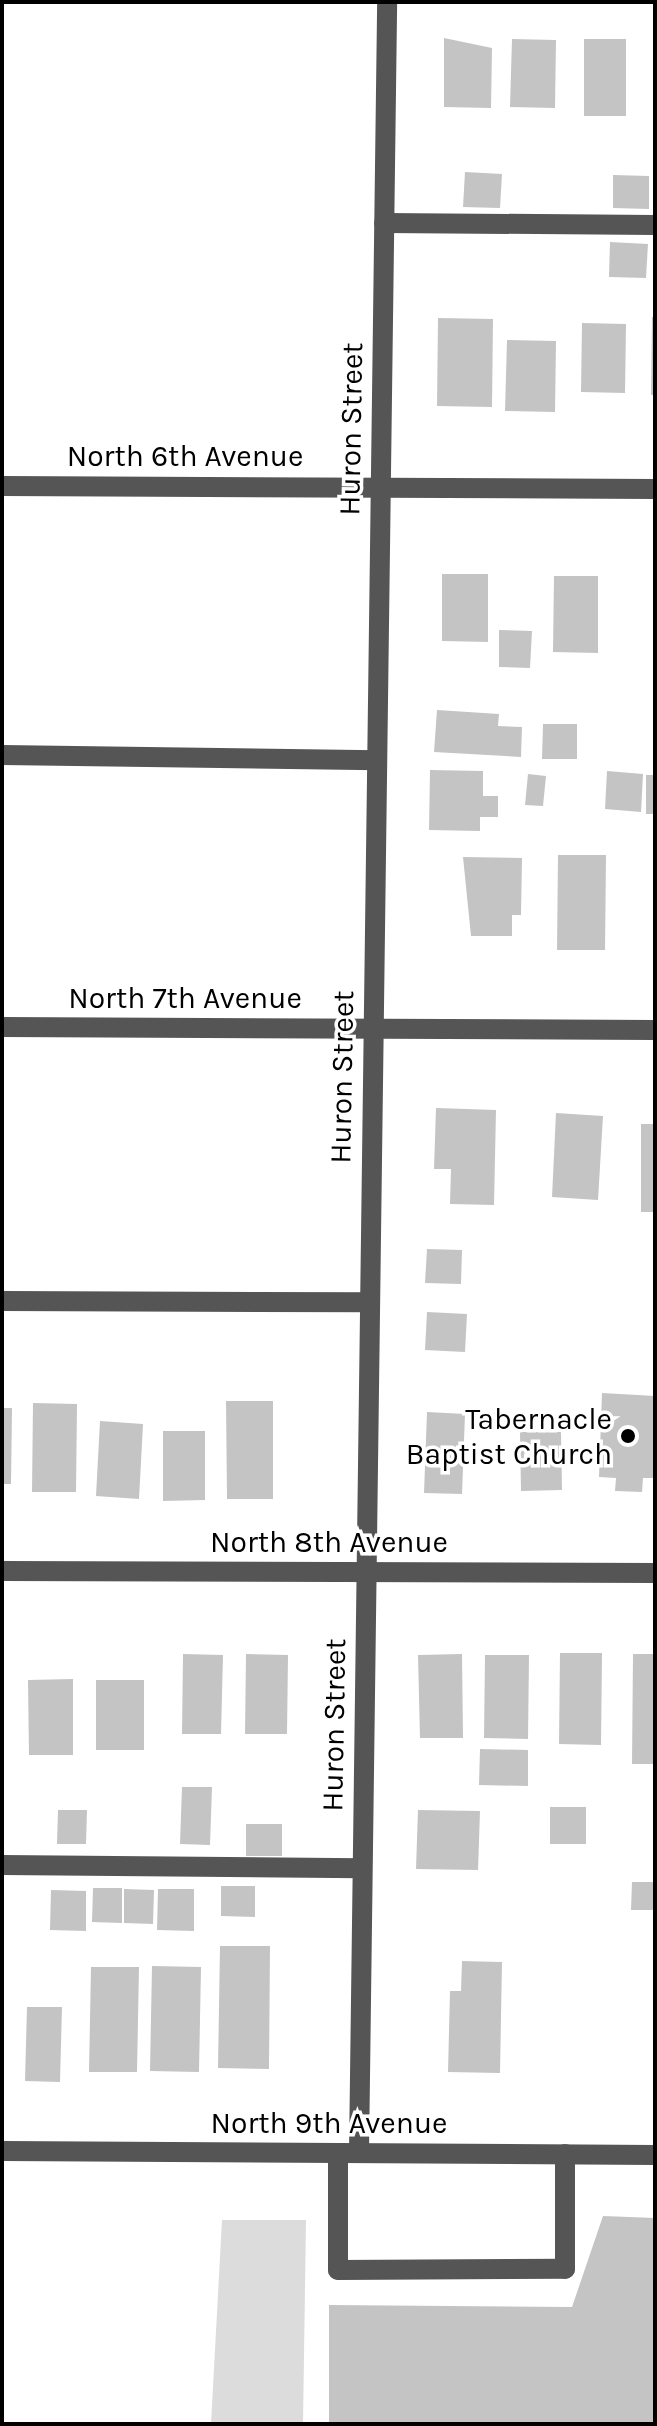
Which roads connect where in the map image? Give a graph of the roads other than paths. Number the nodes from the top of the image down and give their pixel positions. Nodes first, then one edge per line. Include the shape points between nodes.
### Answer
1 (387, 2) edge
2 (384, 223) junction
3 (655, 225) edge
4 (2, 486) edge
5 (380, 487) junction
6 (655, 489) edge
7 (2, 755) edge
8 (377, 760) junction
9 (2, 1027) edge
10 (373, 1029) junction
11 (655, 1030) edge
12 (2, 1301) edge
13 (370, 1302) junction
14 (2, 1571) edge
15 (366, 1572) junction
16 (655, 1573) edge
17 (2, 1865) edge
18 (362, 1868) junction
19 (2, 2151) edge
20 (348, 2153) junction
21 (565, 2154) junction
22 (655, 2155) edge

1 - 2 street, Huron Street
2 - 3 street
2 - 5 street, Huron Street
4 - 5 street, North 6th Avenue
5 - 6 street, North 6th Avenue
5 - 8 street, Huron Street
7 - 8 street
8 - 10 street, Huron Street
9 - 10 street, North 7th Avenue
10 - 11 street, North 7th Avenue
10 - 13 street, Huron Street
12 - 13 street
13 - 15 street, Huron Street
14 - 15 street, North 8th Avenue
15 - 16 street, North 8th Avenue
15 - 18 street, Huron Street
17 - 18 street
18 - 20 street, Huron Street
19 - 20 street, North 9th Avenue
20 - 21 street, North 9th Avenue
20 - 21 street, Huron Street via 338,2270 565,2269
21 - 22 street, North 9th Avenue

